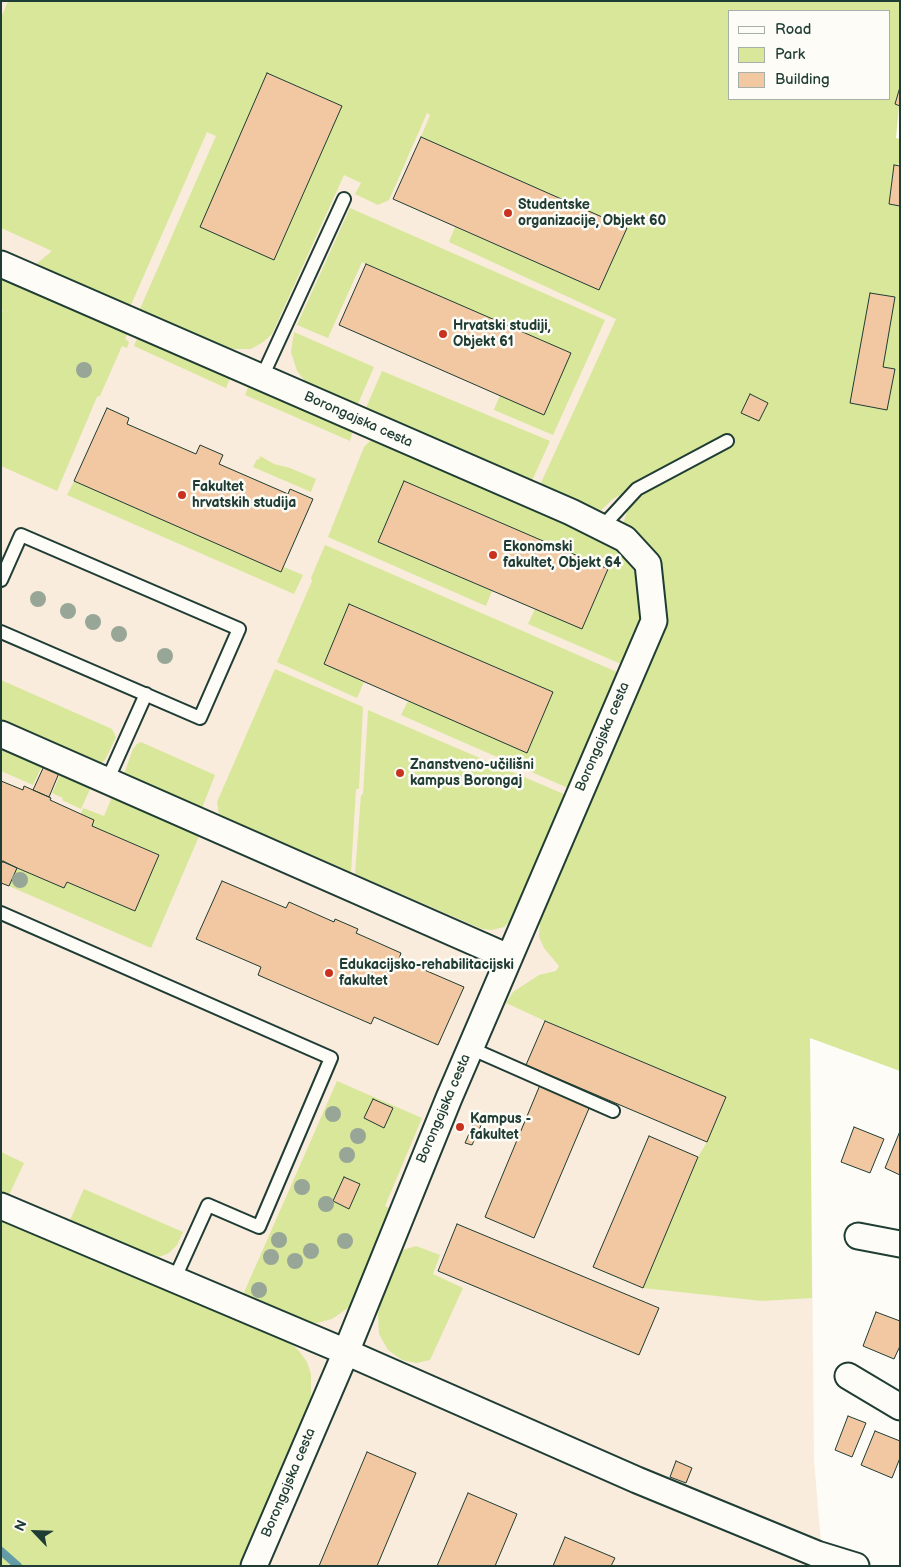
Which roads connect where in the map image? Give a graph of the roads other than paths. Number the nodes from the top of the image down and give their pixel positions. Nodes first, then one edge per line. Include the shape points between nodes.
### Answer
1 (344, 199) dead end
2 (1, 264) edge
3 (262, 378) junction
4 (727, 441) dead end
5 (602, 528) junction
6 (1, 580) edge
7 (1, 632) edge
8 (146, 694) junction
9 (1, 734) edge
10 (107, 781) junction
11 (1, 914) edge
12 (508, 957) junction
13 (470, 1048) junction
14 (613, 1111) dead end
15 (1, 1206) edge
16 (858, 1236) dead end
17 (900, 1244) edge
18 (174, 1280) junction
19 (346, 1352) junction
20 (848, 1376) dead end
21 (900, 1407) edge
22 (254, 1566) edge
23 (856, 1566) edge

1 - 3 lane
2 - 3 street, Borongajska cesta
3 - 5 street, Borongajska cesta
4 - 5 lane via 637,489
5 - 12 street, Borongajska cesta via 625,539 648,564 654,621
6 - 8 lane via 21,535 239,629 200,718
7 - 8 lane
8 - 10 lane
9 - 10 street
10 - 12 street
11 - 18 lane via 331,1058 259,1227 208,1205
12 - 13 street, Borongajska cesta
13 - 14 lane
13 - 19 street, Borongajska cesta
15 - 18 street
16 - 17 street
18 - 19 street
19 - 22 street, Borongajska cesta
19 - 23 street via 637,1480 817,1554
20 - 21 street

